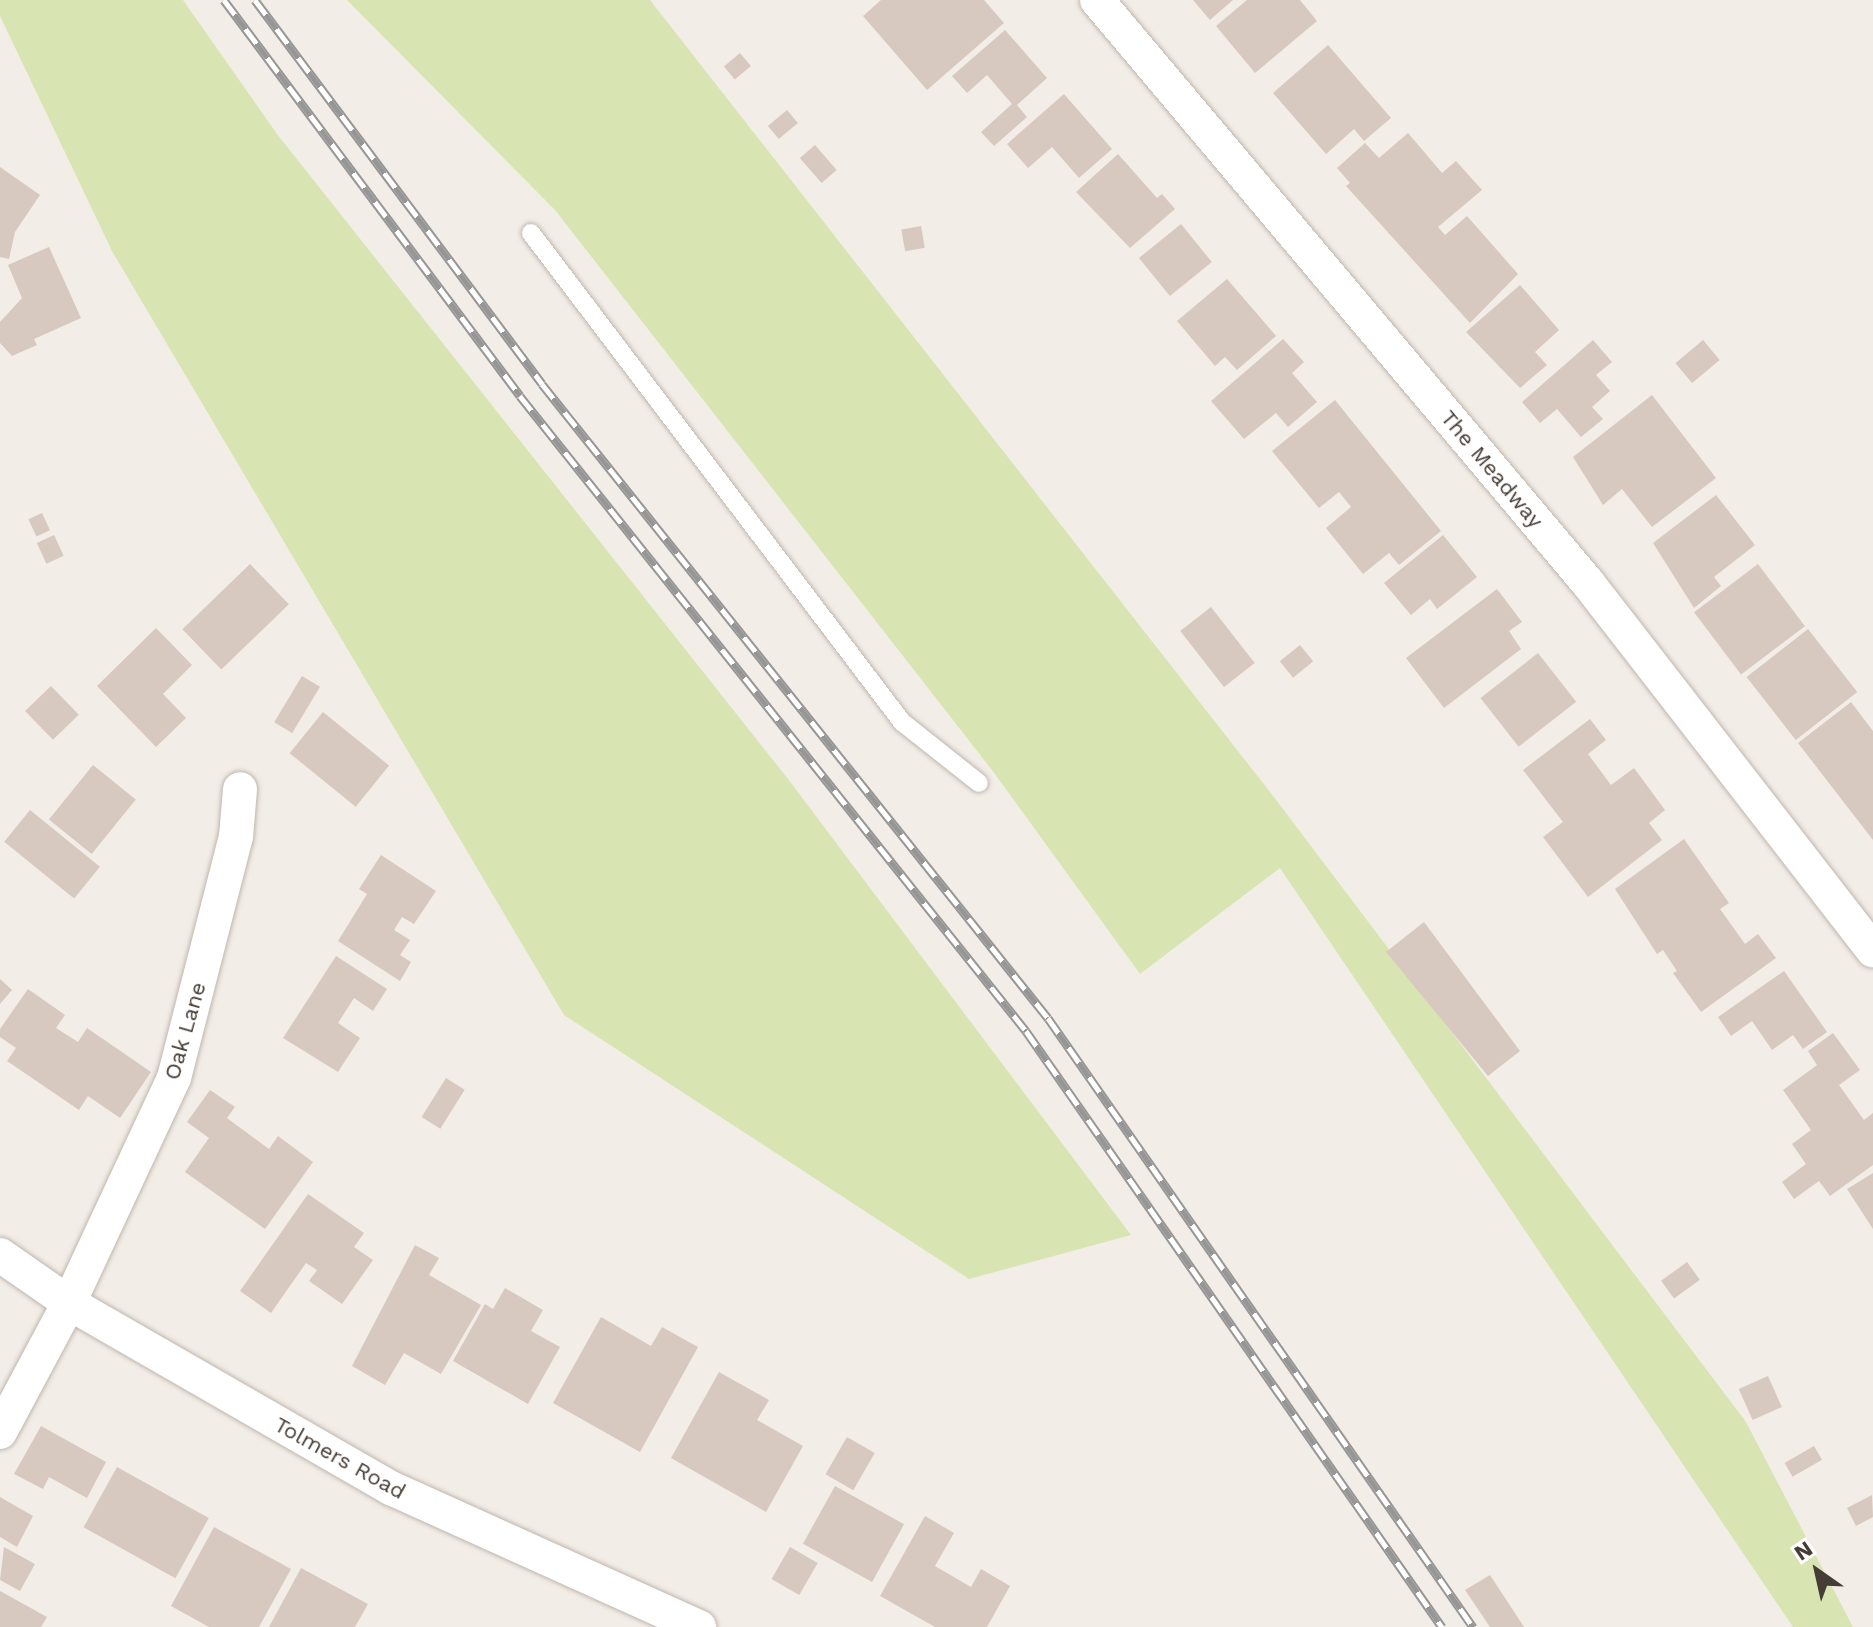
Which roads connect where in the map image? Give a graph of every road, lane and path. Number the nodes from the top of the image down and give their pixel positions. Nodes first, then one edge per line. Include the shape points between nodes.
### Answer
1 (1097, 0) edge
2 (531, 233) dead end
3 (979, 783) dead end
4 (240, 789) dead end
5 (1873, 950) edge
6 (0, 1255) edge
7 (69, 1303) junction
8 (0, 1432) edge
9 (699, 1627) edge

1 - 5 street, The Meadway via 1588,583
2 - 3 lane via 902,722
4 - 7 street, Oak Lane via 236,837 174,1078
6 - 7 street, Tolmers Road
7 - 8 street, Oak Lane
7 - 9 street, Tolmers Road via 393,1489

